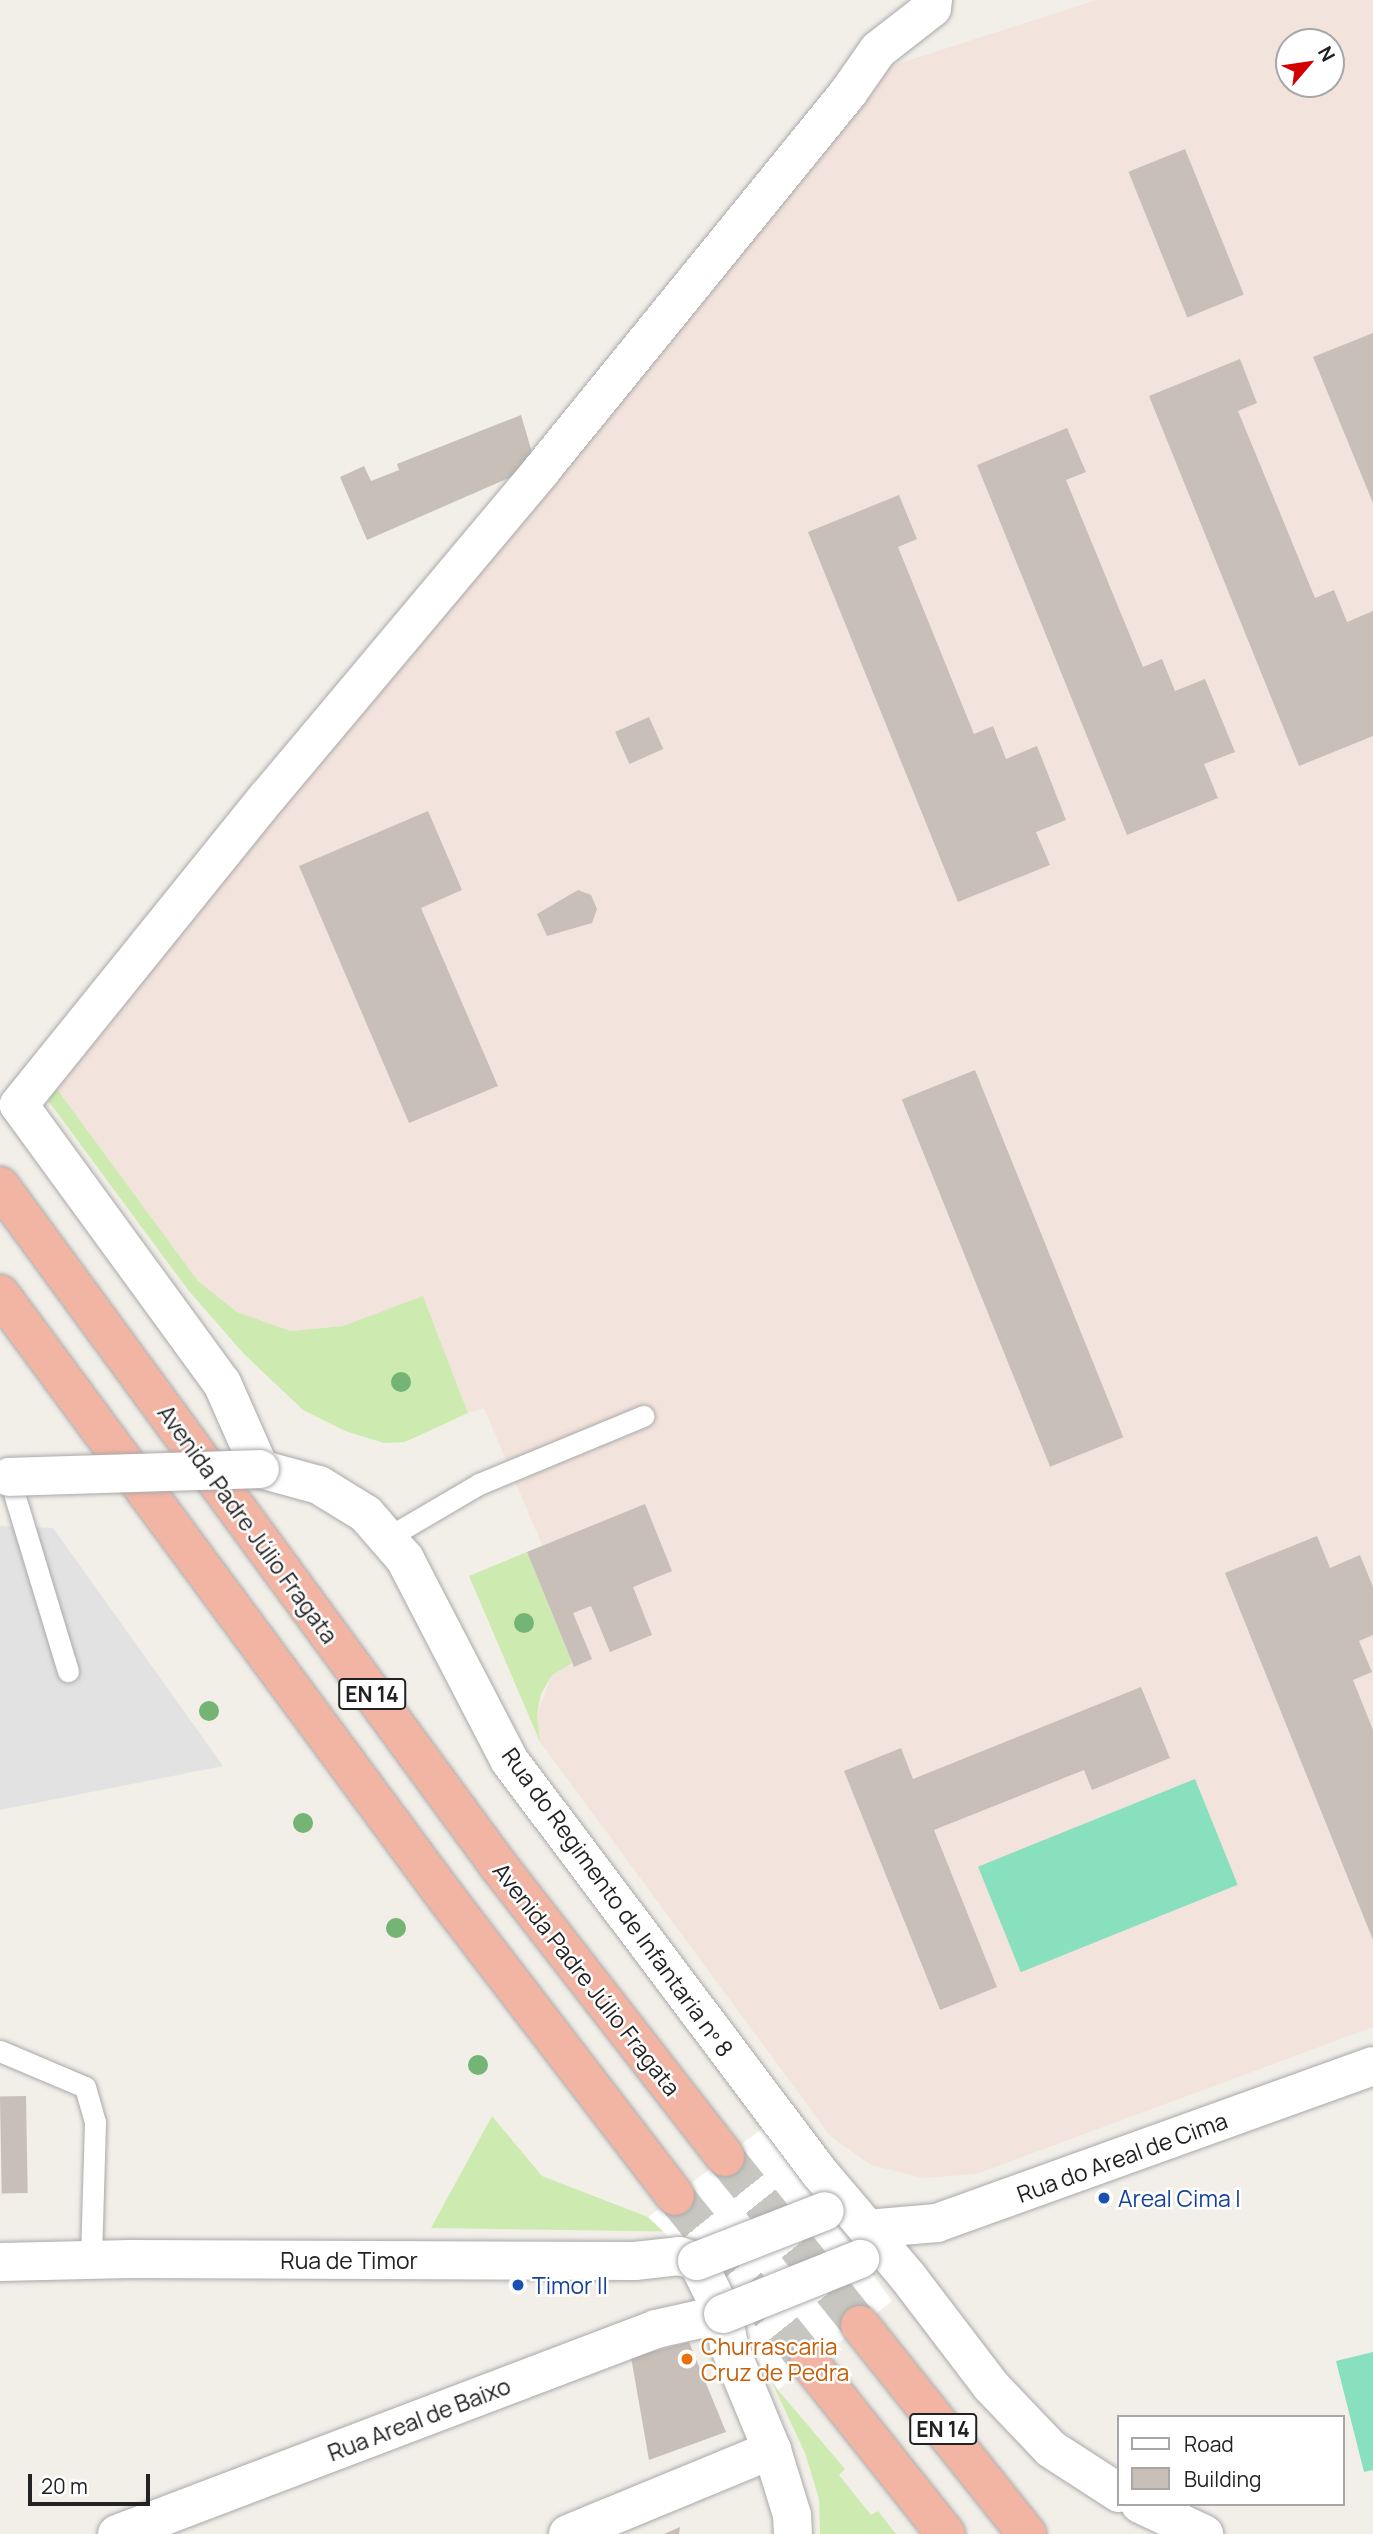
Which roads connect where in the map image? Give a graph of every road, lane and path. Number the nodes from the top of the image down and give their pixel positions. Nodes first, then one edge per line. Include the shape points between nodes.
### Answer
1 (933, 0) edge
2 (0, 1185) edge
3 (0, 1294) edge
4 (643, 1416) dead end
5 (260, 1469) junction
6 (132, 1472) junction
7 (5, 1477) edge
8 (387, 1538) junction
9 (68, 1671) dead end
10 (0, 2052) edge
11 (1373, 2066) edge
12 (725, 2157) tunnel mouth
13 (675, 2196) tunnel mouth
14 (864, 2244) junction
15 (92, 2259) junction
16 (697, 2261) junction
17 (0, 2262) edge
18 (723, 2314) junction
19 (860, 2325) tunnel mouth
20 (809, 2362) tunnel mouth
21 (772, 2450) junction
22 (1118, 2492) edge
23 (1144, 2506) edge
24 (117, 2534) edge
25 (568, 2534) edge
26 (793, 2534) edge
27 (946, 2534) edge
28 (1027, 2534) edge
29 (1203, 2534) edge

1 - 5 street via 932,8 878,50 558,450 268,796 19,1105 222,1383
2 - 12 highway, Avenida Padre Júlio Fragata / EN 14 via 498,1865
3 - 6 highway, EN 14
4 - 8 lane via 479,1483
5 - 6 street, Rua do Regimento de Infantaria nº 8, bridge
5 - 8 street, Rua do Regimento de Infantaria nº 8 via 319,1485 366,1514
6 - 7 street, Rua do Regimento de Infantaria nº 8, bridge
6 - 13 highway, EN 14 via 448,1900
7 - 9 lane
8 - 14 street, Rua do Regimento de Infantaria nº 8 via 405,1559 443,1628 509,1760 819,2172
10 - 15 lane via 85,2087 95,2123
11 - 14 street, Rua do Areal de Cima via 937,2224
14 - 16 street, bridge via 841,2213 825,2211
14 - 18 street, Rua Areal de Baixo, bridge
14 - 22 street, Rua do Regimento de Infantaria nº 8 via 1051,2449
15 - 16 street, Rua de Timor via 635,2261 679,2256
15 - 17 street, Rua de Timor
16 - 18 street
18 - 21 street via 729,2346
18 - 24 street, Rua Areal de Baixo via 656,2329
19 - 28 highway, EN 14
20 - 27 highway, EN 14
21 - 25 street
21 - 26 street via 792,2515
23 - 29 street

